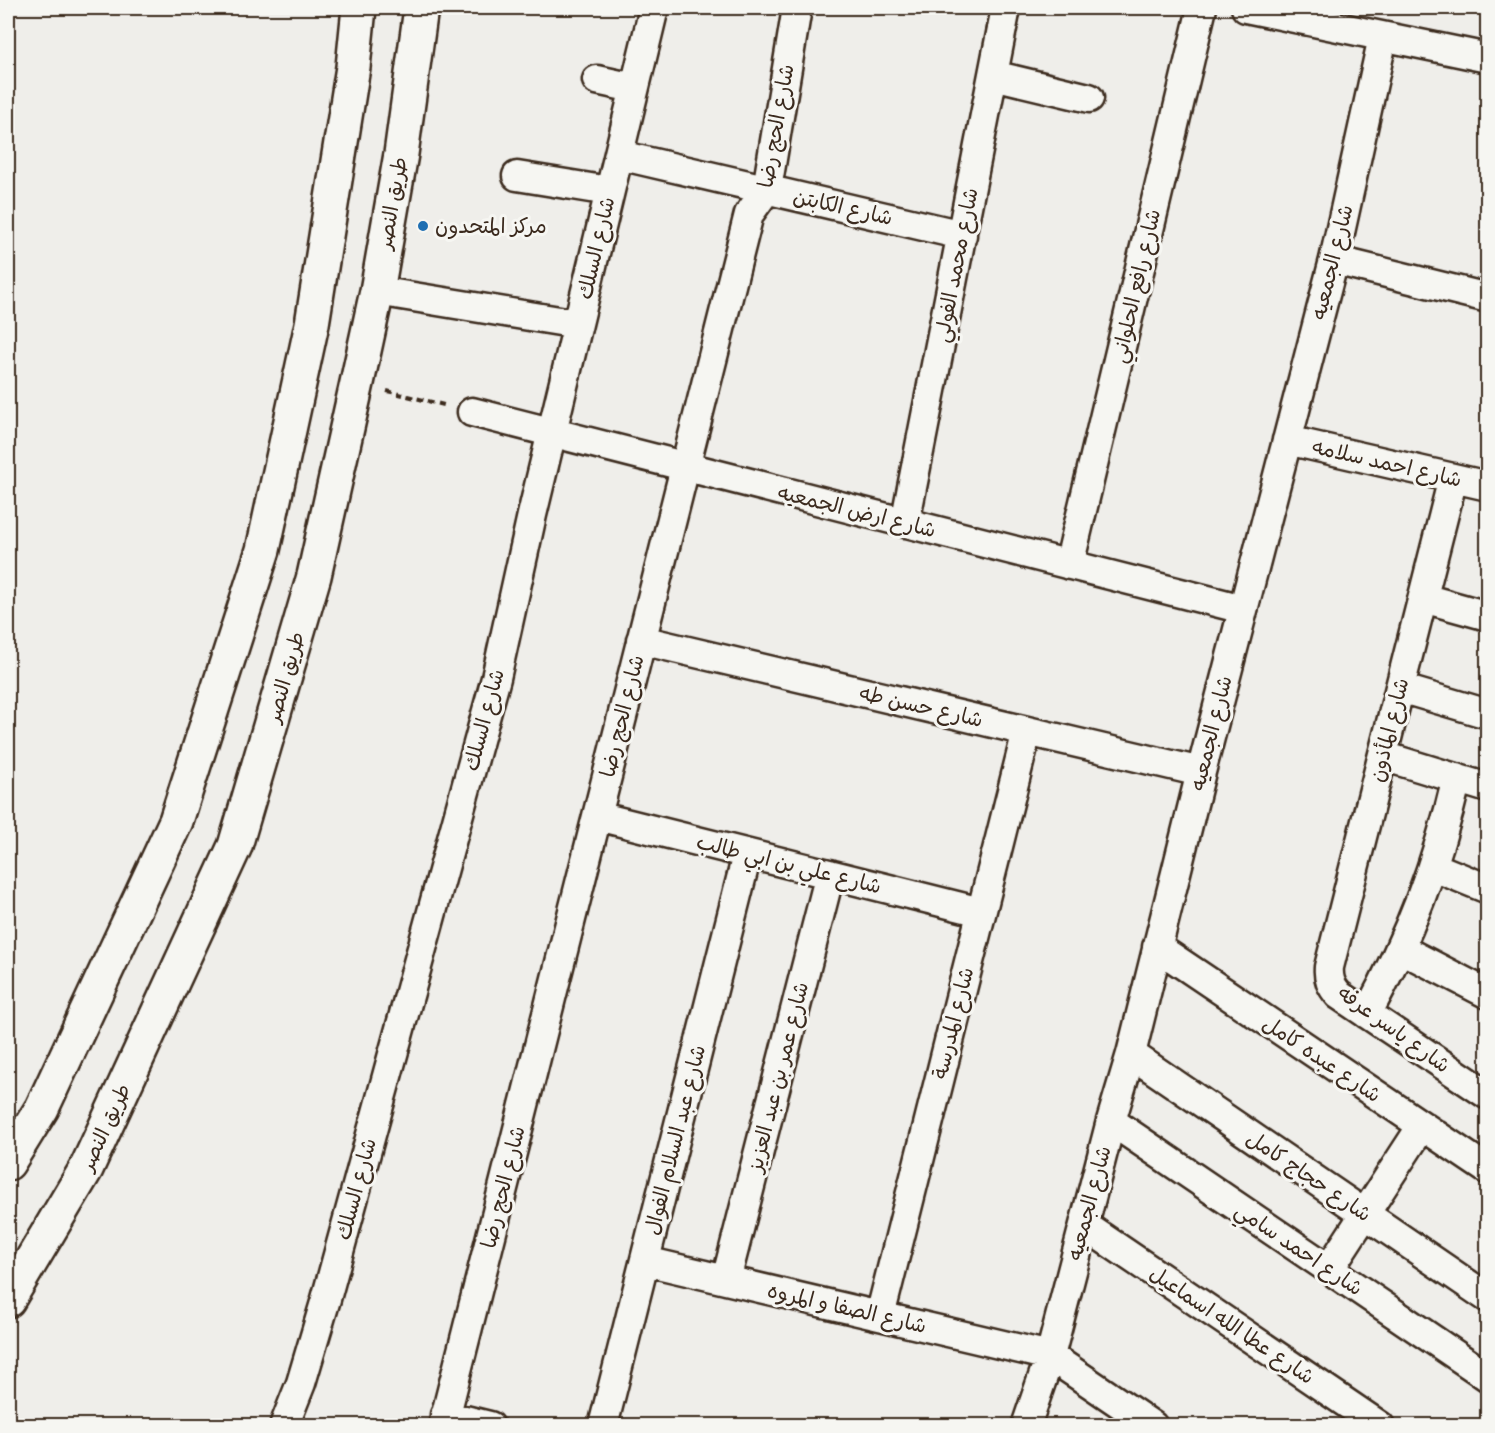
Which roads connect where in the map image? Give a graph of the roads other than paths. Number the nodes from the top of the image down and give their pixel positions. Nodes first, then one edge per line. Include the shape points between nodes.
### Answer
1 (359, 8) edge
2 (421, 8) edge
3 (654, 8) edge
4 (797, 8) edge
5 (1006, 8) edge
6 (1202, 8) edge
7 (1246, 8) edge
8 (1383, 37) junction
9 (1488, 58) edge
10 (993, 75) junction
11 (597, 80) dead end
12 (634, 88) junction
13 (1089, 98) dead end
14 (620, 155) junction
15 (517, 176) dead end
16 (767, 189) junction
17 (609, 191) junction
18 (962, 234) junction
19 (1334, 260) junction
20 (376, 291) junction
21 (1488, 298) edge
22 (578, 324) junction
23 (459, 409) road end
24 (552, 433) junction
25 (1287, 440) junction
26 (686, 467) junction
27 (1453, 478) junction
28 (1488, 486) edge
29 (905, 523) junction
30 (1069, 565) junction
31 (1423, 598) junction
32 (1243, 609) junction
33 (1488, 616) edge
34 (642, 640) junction
35 (1400, 688) junction
36 (1488, 714) edge
37 (1027, 731) junction
38 (1383, 756) junction
39 (1201, 771) junction
40 (1457, 778) junction
41 (1488, 788) edge
42 (597, 816) junction
43 (747, 855) junction
44 (1434, 867) junction
45 (830, 874) junction
46 (1488, 889) edge
47 (981, 912) junction
48 (1157, 947) junction
49 (1401, 949) junction
50 (1330, 983) joint
51 (1488, 994) edge
52 (1367, 1014) junction
53 (1131, 1054) junction
54 (1488, 1095) edge
55 (1111, 1121) junction
56 (1422, 1126) junction
57 (8, 1163) edge
58 (1488, 1170) edge
59 (1365, 1214) junction
60 (1084, 1225) junction
61 (645, 1261) junction
62 (1329, 1269) junction
63 (726, 1280) junction
64 (1488, 1298) edge
65 (8, 1300) edge
66 (880, 1316) junction
67 (1050, 1356) junction
68 (1488, 1377) edge
69 (444, 1420) edge
70 (284, 1425) edge
71 (490, 1425) edge
72 (603, 1425) edge
73 (1026, 1425) edge
74 (1153, 1425) edge
75 (1380, 1425) edge

1 - 57 highway via 312,324 263,550 176,821 42,1108
2 - 20 highway, طريق النصر via 401,154
3 - 12 street, شارع السلك
4 - 16 street, شارع الحج رضا
5 - 10 street, شارع محمد الفولي
6 - 30 street, شارع رافع الحلواني
7 - 8 street
8 - 9 street
8 - 19 street, شارع الجمعيه
10 - 13 street
10 - 18 street, شارع محمد الفولي
11 - 12 street
12 - 14 street, شارع السلك
14 - 16 street, شارع الكابتن
14 - 17 street, شارع السلك
15 - 17 street
16 - 18 street, شارع الكابتن
16 - 26 street, شارع الحج رضا via 749,214
17 - 22 street, شارع السلك
18 - 29 street, شارع محمد الفولي
19 - 21 street
19 - 25 street, شارع الجمعيه
20 - 22 street
20 - 65 highway, طريق النصر via 314,576 235,846 86,1169
22 - 24 street, شارع السلك
23 - 24 street, شارع ارض الجمعيه
24 - 26 street, شارع ارض الجمعيه
24 - 70 street, شارع السلك via 496,678 329,1288 301,1383
25 - 27 street, شارع احمد سلامه
25 - 32 street, شارع الجمعيه
26 - 29 street, شارع ارض الجمعيه
26 - 34 street, شارع الحج رضا
27 - 28 street, شارع احمد سلامه
27 - 31 street, شارع المأذون
29 - 30 street, شارع ارض الجمعيه
30 - 32 street, شارع ارض الجمعيه
31 - 33 street
31 - 35 street, شارع المأذون
32 - 39 street, شارع الجمعيه
34 - 37 street, شارع حسن طه
34 - 42 street, شارع الحج رضا
35 - 36 street
35 - 38 street, شارع المأذون
37 - 39 street, شارع حسن طه
37 - 47 street, شارع المدرسة
38 - 40 street
38 - 50 street, شارع المأذون via 1329,967
39 - 48 street, شارع الجمعيه
40 - 41 street
40 - 44 street
42 - 43 street, شارع علي بن ابي طالب
42 - 69 street, شارع الحج رضا
43 - 45 street, شارع علي بن ابي طالب
43 - 61 street, شارع عبد السلام الفوال
44 - 46 street
44 - 49 street
45 - 47 street, شارع علي بن ابي طالب
45 - 63 street, شارع عمر بن عبد العزيز
47 - 66 street, شارع المدرسة
48 - 53 street, شارع الجمعيه
48 - 56 street, شارع عبده كامل
49 - 51 street
49 - 52 street
50 - 52 street, شارع ياسر عرفه
52 - 54 street, شارع ياسر عرفه
53 - 55 street, شارع الجمعيه
53 - 59 street, شارع حجاج كامل
55 - 60 street, شارع الجمعيه
55 - 62 street, شارع احمد سامي
56 - 58 street, شارع عبده كامل
56 - 59 street
59 - 62 street
59 - 64 street, شارع حجاج كامل
60 - 67 street, شارع الجمعيه
60 - 75 street, شارع عطا الله اسماعيل
61 - 63 street, شارع الصفا و المروه
61 - 72 street, شارع عبد السلام الفوال
62 - 68 street, شارع احمد سامي
63 - 66 street, شارع الصفا و المروه
66 - 67 street, شارع الصفا و المروه
67 - 73 street, شارع الجمعيه
67 - 74 street
69 - 71 street

